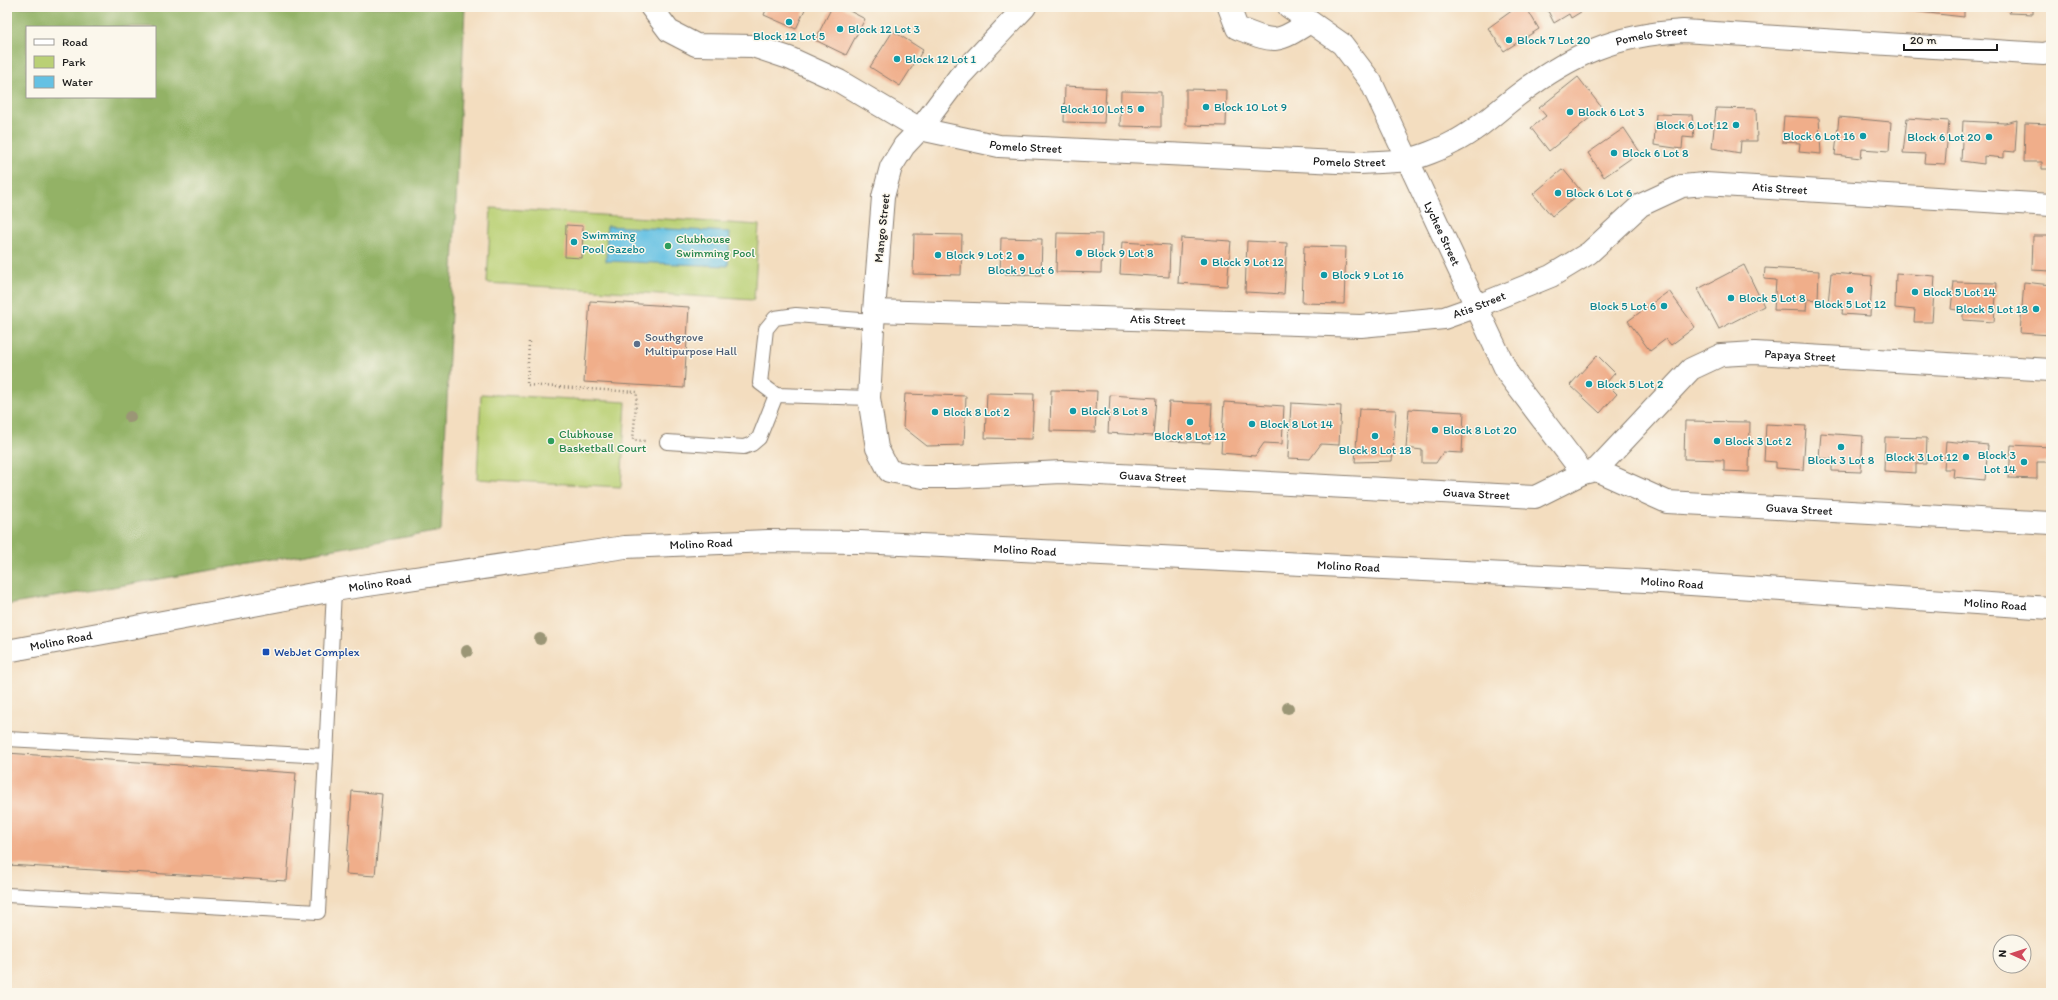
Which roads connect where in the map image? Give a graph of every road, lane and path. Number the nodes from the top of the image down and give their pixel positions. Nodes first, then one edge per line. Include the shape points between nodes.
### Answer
1 (650, 7) edge
2 (1229, 7) edge
3 (1289, 7) edge
4 (1018, 9) edge
5 (1310, 22) junction
6 (2051, 52) edge
7 (920, 129) junction
8 (1408, 160) junction
9 (2051, 205) edge
10 (1476, 307) junction
11 (873, 316) junction
12 (530, 342) dead end
13 (2051, 370) edge
14 (776, 395) junction
15 (869, 398) junction
16 (667, 442) joint
17 (889, 471) joint
18 (1590, 471) junction
19 (2051, 523) edge
20 (334, 590) junction
21 (2051, 608) edge
22 (7, 651) edge
23 (7, 739) edge
24 (326, 756) junction
25 (7, 896) edge

1 - 7 street, Pomelo Street via 669,31 696,45 754,46 789,58 839,81
2 - 5 street via 1237,28 1266,39 1284,38
3 - 5 street, Lychee Street
4 - 7 street, Mango Street via 959,77
5 - 8 street, Lychee Street via 1342,44 1371,82
6 - 8 street, Pomelo Street via 1683,31 1654,33 1600,45 1573,58 1541,78 1480,126 1454,142
7 - 8 street, Pomelo Street via 999,146 1358,163
7 - 11 street, Mango Street via 904,146 891,167 883,197
8 - 10 street, Lychee Street
9 - 10 street, Atis Street via 1705,184 1682,186 1641,205 1588,253 1551,276
10 - 11 street, Atis Street via 1444,318 1361,326
10 - 18 street, Lychee Street via 1508,374
11 - 14 lane via 775,318 766,330 760,383
11 - 15 street, Mango Street
12 - 16 path via 527,384 636,392 634,440
13 - 18 street, Papaya Street via 1754,353 1721,355 1691,369
14 - 15 lane
14 - 16 lane via 759,438 752,444 744,447
15 - 17 street, Mango Street via 877,448
17 - 18 street, Guava Street via 923,477 1062,472 1535,497
18 - 19 street, Guava Street via 1666,502
20 - 21 street, Molino Road via 625,547 860,542 1645,581
20 - 22 street, Molino Road
20 - 24 lane
23 - 24 lane
24 - 25 lane via 318,912

